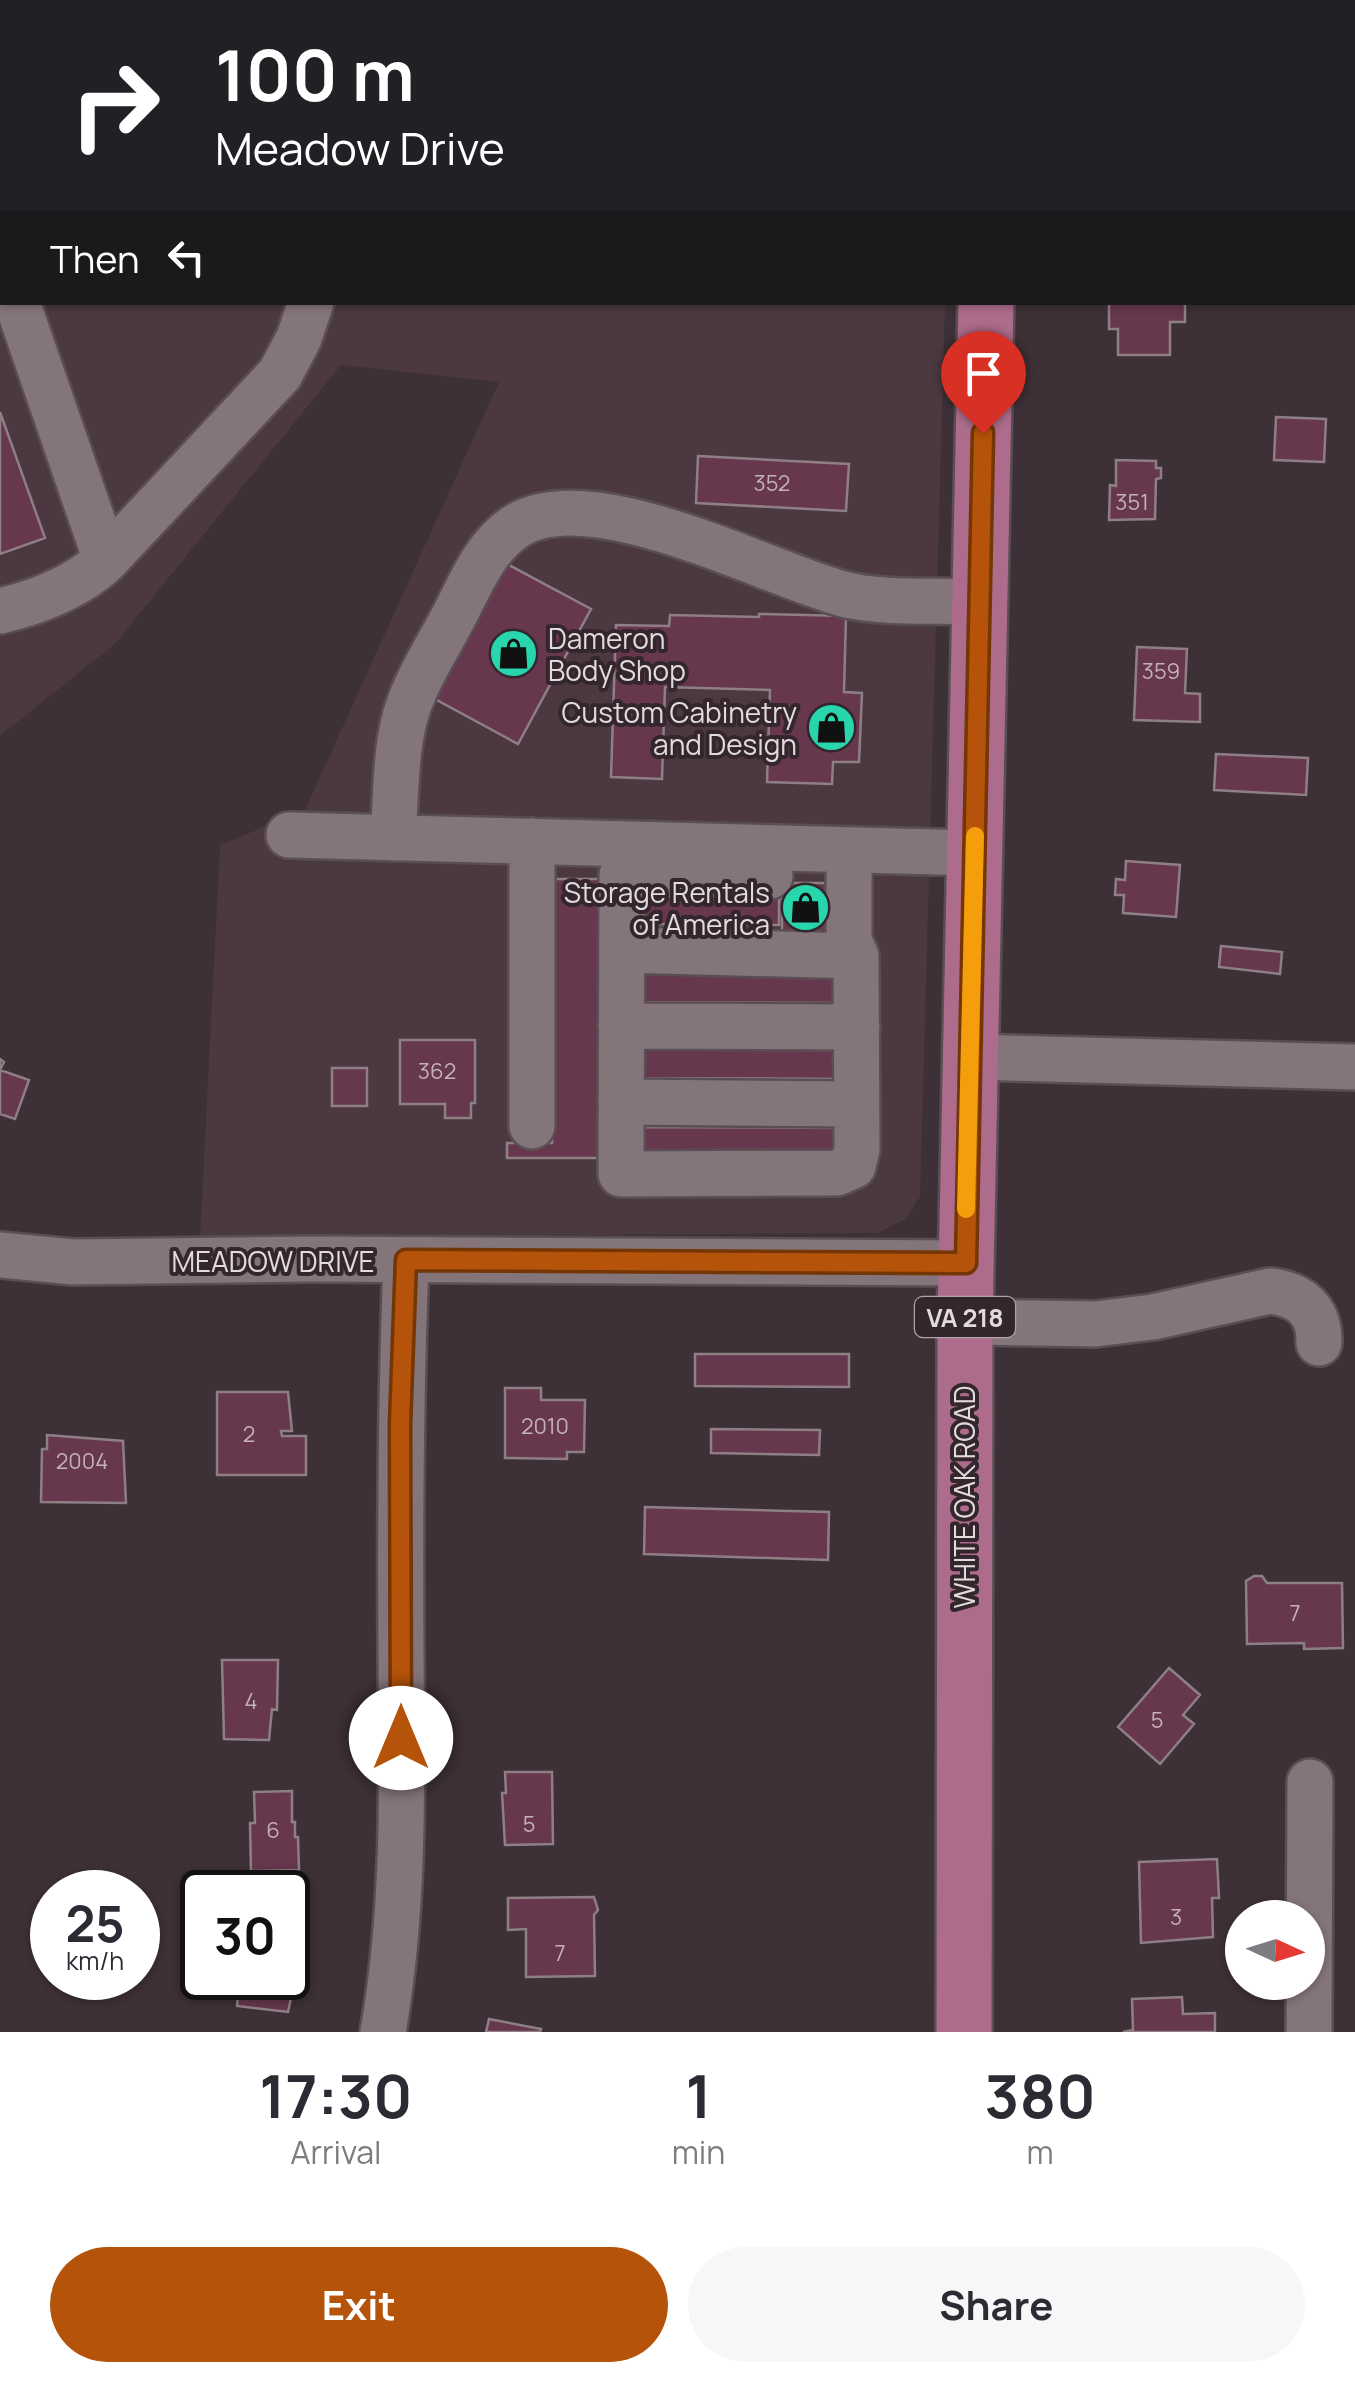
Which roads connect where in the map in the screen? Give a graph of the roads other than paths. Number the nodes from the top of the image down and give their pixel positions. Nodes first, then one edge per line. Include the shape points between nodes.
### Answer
1 (18, 305) edge
2 (310, 305) edge
3 (955, 305) edge
4 (986, 305) edge
5 (983, 433) junction
6 (106, 560) junction
7 (980, 602) junction
8 (0, 610) edge
9 (289, 835) dead end
10 (393, 838) junction
11 (532, 841) junction
12 (849, 850) junction
13 (974, 853) junction
14 (770, 876) dead end
15 (622, 950) junction
16 (856, 956) junction
17 (622, 1026) junction
18 (856, 1027) junction
19 (970, 1057) junction
20 (1355, 1066) edge
21 (620, 1102) junction
22 (857, 1104) junction
23 (532, 1126) dead end
24 (0, 1256) edge
25 (406, 1260) junction
26 (966, 1263) junction
27 (964, 1322) junction
28 (1319, 1342) dead end
29 (1310, 1782) dead end
30 (383, 2032) edge
31 (964, 2032) edge
32 (1309, 2032) edge

1 - 6 street
2 - 6 street via 280,374
3 - 5 main road
4 - 5 main road, WHITE OAK ROAD / VA 218
5 - 7 main road, WHITE OAK ROAD / VA 218
6 - 8 street via 81,581
7 - 10 street via 854,596 634,522 587,515 533,519 502,537 482,561 416,688 400,747
7 - 13 main road, WHITE OAK ROAD / VA 218
9 - 10 street
10 - 11 street
11 - 12 street
11 - 23 street
12 - 13 street
12 - 16 street via 849,940
13 - 19 main road, WHITE OAK ROAD / VA 218
14 - 15 street via 622,875
15 - 16 street
15 - 17 street
16 - 18 street
17 - 18 street
17 - 21 street
18 - 22 street
19 - 20 street
19 - 26 main road, WHITE OAK ROAD / VA 218
21 - 22 street
21 - 22 street via 620,1174 846,1172 856,1158
24 - 25 street, MEADOW DRIVE via 73,1262
25 - 26 street, MEADOW DRIVE
25 - 30 street via 398,1922
26 - 27 main road, WHITE OAK ROAD / VA 218
27 - 28 street via 1153,1318 1270,1290 1305,1302 1316,1317
27 - 31 main road, WHITE OAK ROAD / VA 218
29 - 32 street

